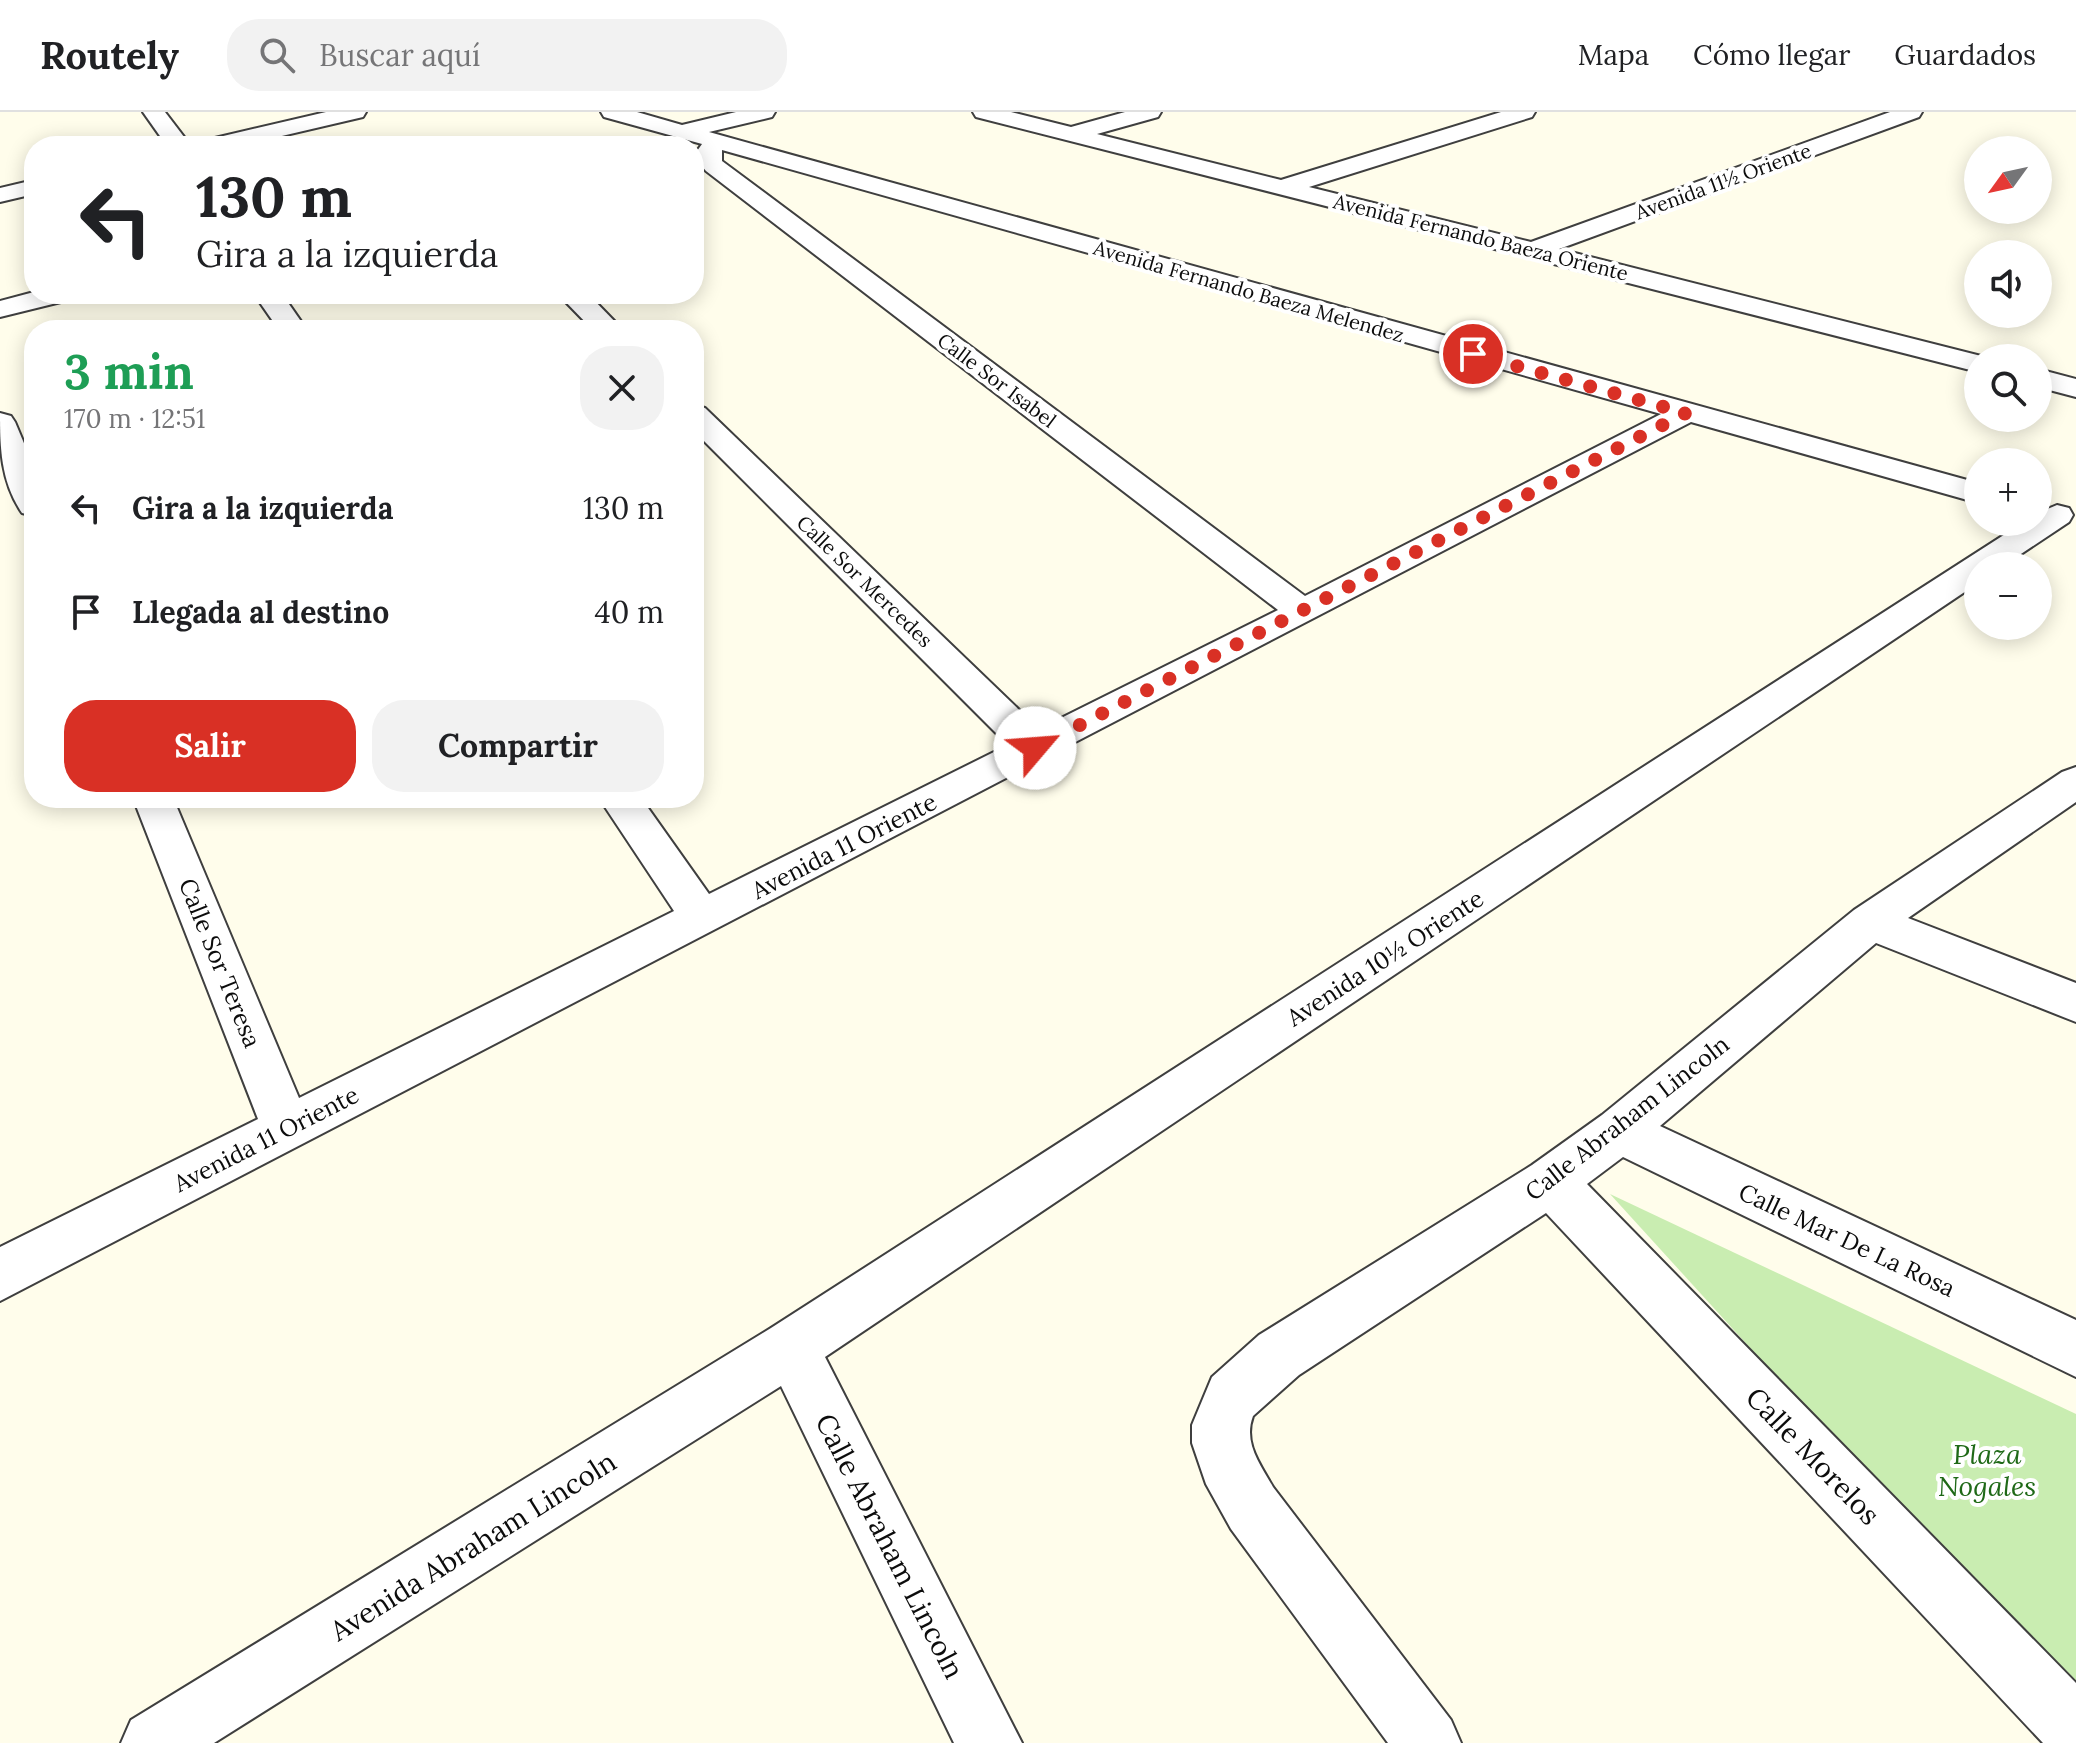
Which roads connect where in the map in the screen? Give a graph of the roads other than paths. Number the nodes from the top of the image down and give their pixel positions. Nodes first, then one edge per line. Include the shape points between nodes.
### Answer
1 (154, 112) edge
2 (355, 112) edge
3 (612, 112) edge
4 (764, 112) edge
5 (984, 112) edge
6 (1150, 112) edge
7 (1524, 112) edge
8 (1911, 112) edge
9 (682, 132) junction
10 (1072, 133) junction
11 (172, 136) edge
12 (253, 136) edge
13 (666, 136) edge
14 (696, 136) edge
15 (704, 138) edge
16 (716, 142) junction
17 (1283, 187) junction
18 (24, 189) edge
19 (0, 195) edge
20 (1534, 250) junction
21 (24, 303) edge
22 (582, 304) edge
23 (0, 309) edge
24 (599, 320) edge
25 (1964, 359) edge
26 (2052, 382) edge
27 (2076, 388) edge
28 (1686, 413) junction
29 (0, 422) edge
30 (704, 424) edge
31 (24, 481) edge
32 (1964, 489) edge
33 (2057, 515) edge
34 (2000, 552) edge
35 (1964, 576) edge
36 (1303, 612) junction
37 (1035, 748) junction
38 (2074, 783) edge
39 (157, 808) edge
40 (626, 808) edge
41 (702, 918) junction
42 (1870, 922) junction
43 (2076, 1003) edge
44 (287, 1129) junction
45 (1619, 1131) junction
46 (1550, 1182) junction
47 (0, 1275) edge
48 (791, 1348) junction
49 (2076, 1349) edge
50 (2076, 1730) edge
51 (154, 1743) edge
52 (989, 1743) edge
53 (1428, 1743) edge

1 - 11 street
2 - 12 street
3 - 9 street, Avenida Fernando Baeza Melendez
4 - 9 street
5 - 10 street, Avenida Fernando Baeza Oriente
6 - 10 street
7 - 17 street
8 - 20 street, Avenida 11½ Oriente
9 - 13 street
9 - 14 street, Avenida Fernando Baeza Melendez
10 - 17 street, Avenida Fernando Baeza Oriente
15 - 16 street, Avenida Fernando Baeza Melendez
16 - 28 street, Avenida Fernando Baeza Melendez
16 - 36 street, Calle Sor Isabel via 709,151 710,162 721,171
17 - 20 street, Avenida Fernando Baeza Oriente
18 - 19 street
20 - 25 street, Avenida Fernando Baeza Oriente
21 - 23 street
22 - 24 street
26 - 27 street
28 - 32 street, Avenida Fernando Baeza Melendez
28 - 36 street, Avenida 11 Oriente
29 - 31 street
30 - 37 street, Calle Sor Mercedes
33 - 34 street, Avenida 10½ Oriente
35 - 48 street, Avenida 10½ Oriente
36 - 37 street, Avenida 11 Oriente
37 - 41 street, Avenida 11 Oriente
38 - 42 street, Calle Abraham Lincoln
39 - 44 street, Calle Sor Teresa
40 - 41 street
41 - 44 street, Avenida 11 Oriente
42 - 43 street
42 - 45 street, Calle Abraham Lincoln
44 - 47 street, Avenida 11 Oriente
45 - 46 street, Calle Abraham Lincoln
45 - 49 street, Calle Mar De La Rosa
46 - 50 street, Calle Morelos
46 - 53 street, Calle Abraham Lincoln via 1279,1355 1232,1397 1221,1425 1227,1463 1252,1508
48 - 51 street, Avenida Abraham Lincoln
48 - 52 street, Calle Abraham Lincoln

